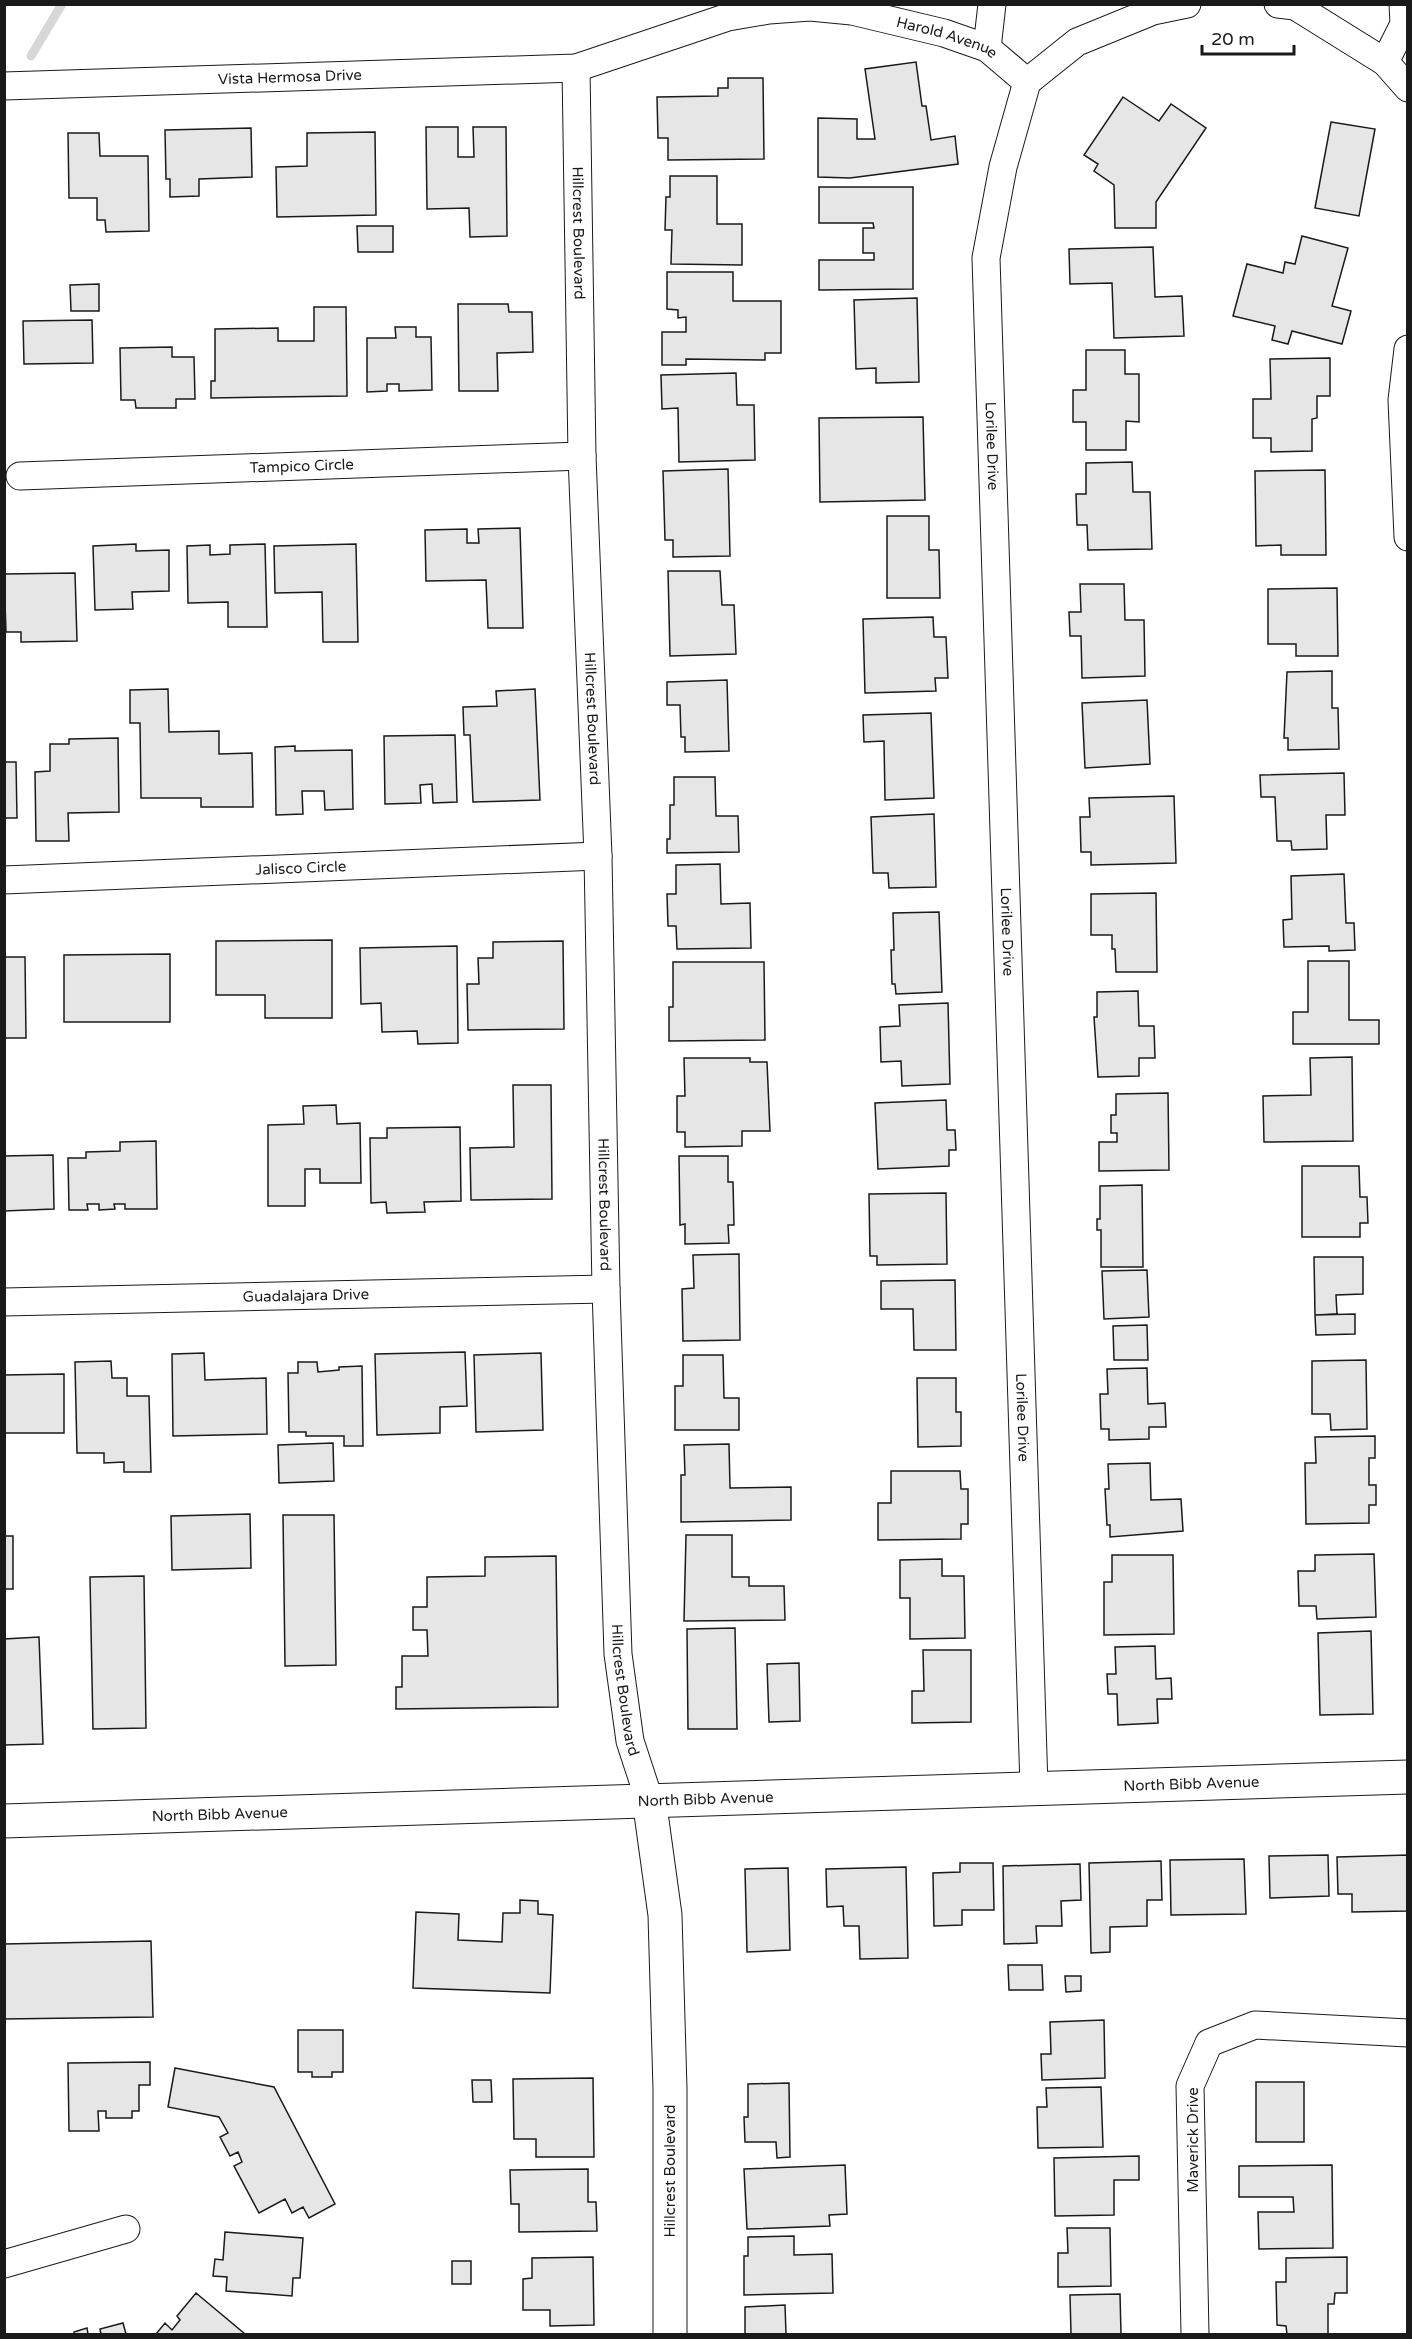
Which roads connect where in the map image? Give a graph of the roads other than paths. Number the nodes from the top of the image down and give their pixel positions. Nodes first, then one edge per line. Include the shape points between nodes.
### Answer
1 (992, 4) edge
2 (1187, 4) edge
3 (1278, 4) edge
4 (1403, 4) edge
5 (987, 48) junction
6 (1385, 62) junction
7 (576, 68) junction
8 (1027, 82) junction
9 (4, 86) edge
10 (1407, 88) edge
11 (1407, 349) edge
12 (582, 456) junction
13 (20, 476) dead end
14 (1407, 537) edge
15 (598, 856) junction
16 (4, 880) edge
17 (606, 1289) junction
18 (4, 1302) edge
19 (1407, 1777) edge
20 (1034, 1788) junction
21 (649, 1799) junction
22 (4, 1821) edge
23 (1407, 2033) edge
24 (126, 2229) dead end
25 (4, 2264) edge
26 (670, 2334) edge
27 (1195, 2334) edge

1 - 5 street
2 - 8 street via 1153,11 1077,42
3 - 6 street via 1295,6
4 - 6 street via 1404,24
5 - 7 street, Harold Avenue via 944,33 852,11 769,9 728,17
5 - 8 street, Harold Avenue
6 - 10 street
7 - 9 street, Vista Hermosa Drive
7 - 12 street, Hillcrest Boulevard
8 - 20 street, Lorilee Drive via 1003,167 986,258
11 - 14 street via 1402,400
12 - 13 street, Tampico Circle
12 - 15 street, Hillcrest Boulevard
15 - 16 street, Jalisco Circle
15 - 17 street, Hillcrest Boulevard
17 - 18 street, Guadalajara Drive
17 - 21 street, Hillcrest Boulevard via 618,1654 630,1741
19 - 20 main road, North Bibb Avenue
20 - 21 main road, North Bibb Avenue
21 - 22 main road, North Bibb Avenue
21 - 26 main road, Hillcrest Boulevard via 665,1915
23 - 27 street, Maverick Drive via 1255,2025 1209,2043 1190,2086
24 - 25 street

